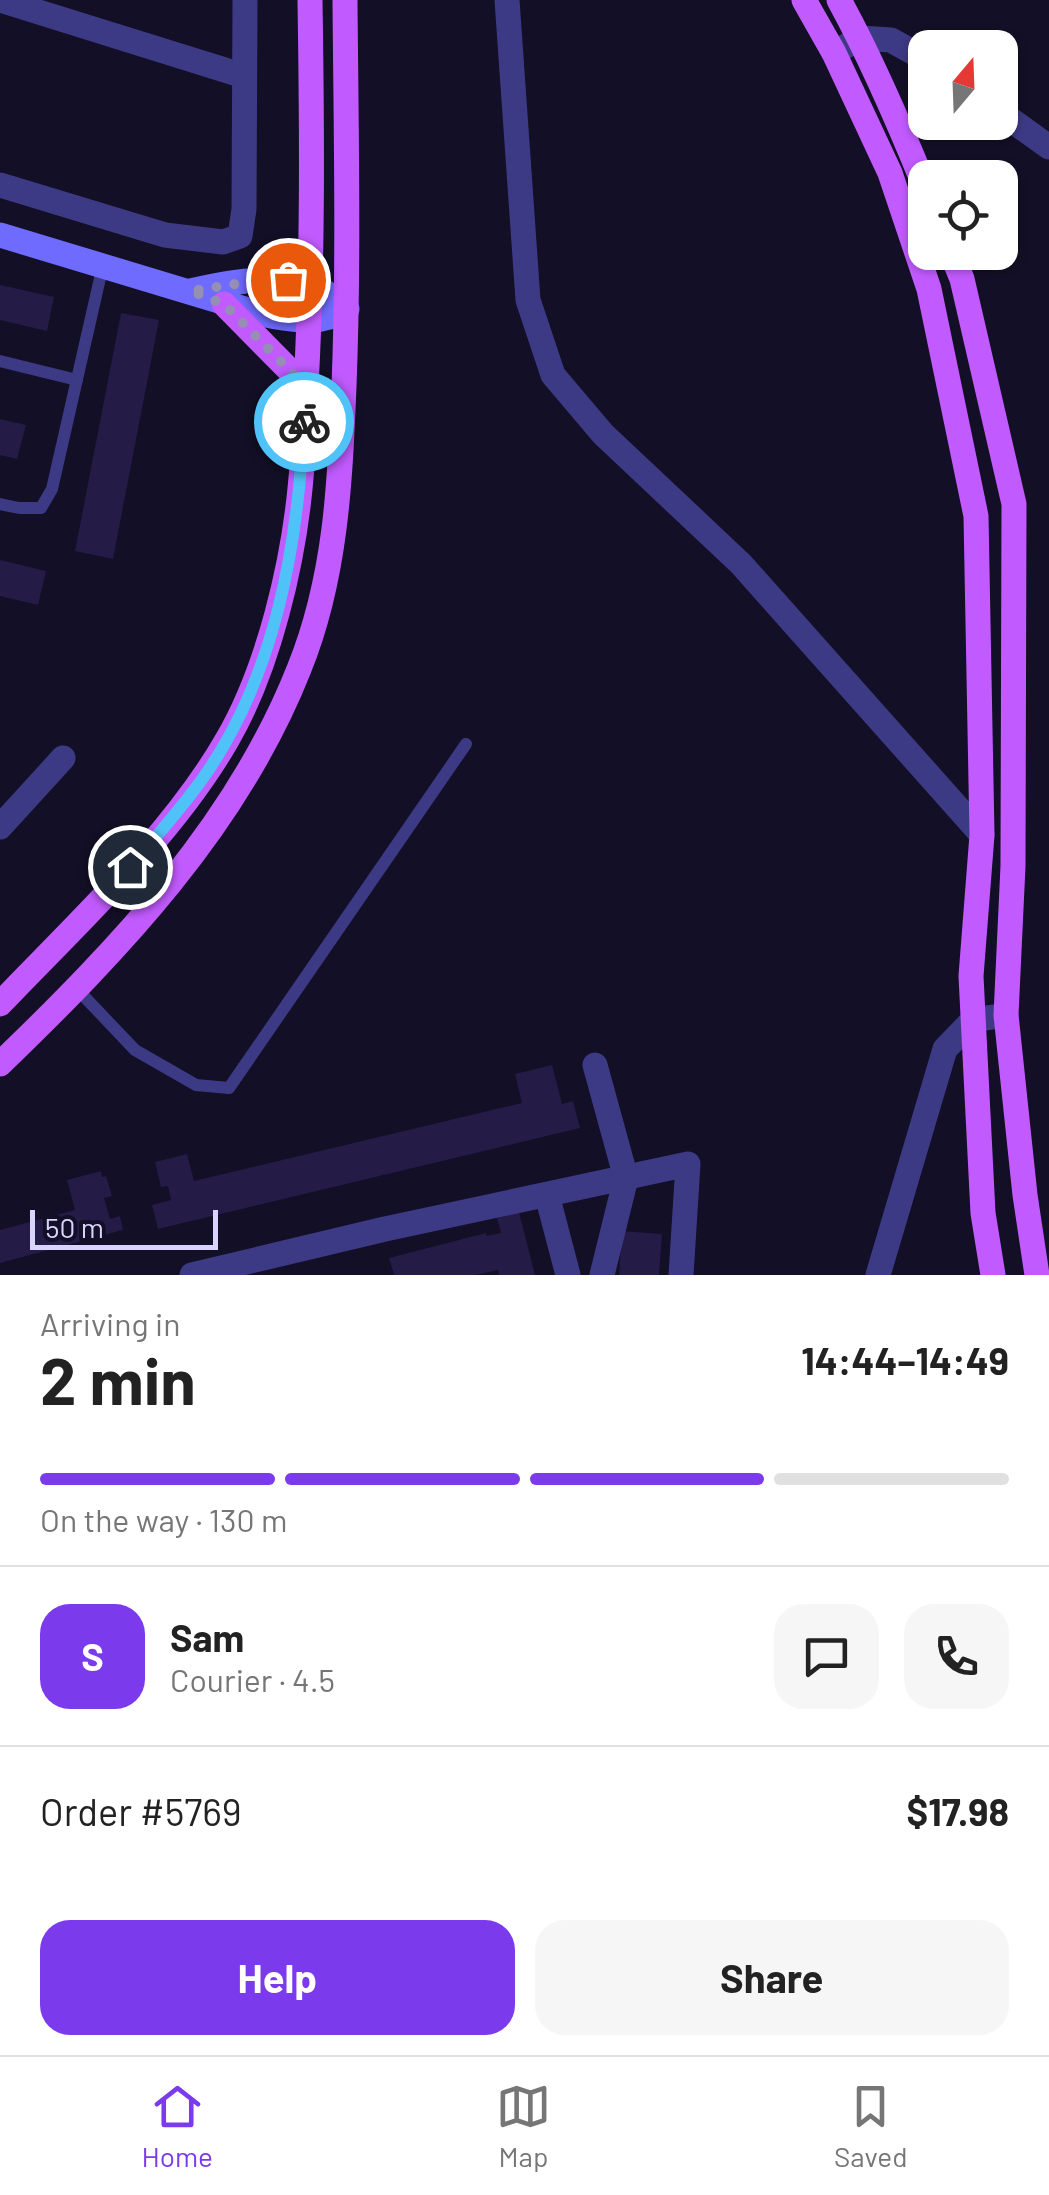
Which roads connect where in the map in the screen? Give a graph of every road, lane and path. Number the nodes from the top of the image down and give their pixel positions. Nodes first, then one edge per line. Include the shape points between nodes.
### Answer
1 (0, 0) edge
2 (245, 0) edge
3 (310, 0) edge
4 (345, 0) edge
5 (507, 0) edge
6 (804, 0) edge
7 (839, 0) edge
8 (860, 38) junction
9 (908, 50) edge
10 (834, 53) junction
11 (244, 76) junction
12 (1018, 125) edge
13 (1049, 147) edge
14 (913, 160) edge
15 (0, 185) edge
16 (0, 235) edge
17 (103, 265) junction
18 (958, 270) edge
19 (310, 284) junction
20 (190, 291) junction
21 (224, 304) junction
22 (347, 308) junction
23 (310, 322) junction
24 (0, 361) edge
25 (77, 380) junction
26 (306, 387) junction
27 (0, 504) edge
28 (466, 744) dead end
29 (63, 758) dead end
30 (0, 827) edge
31 (982, 835) junction
32 (77, 990) junction
33 (0, 1004) edge
34 (1006, 1015) junction
35 (973, 1020) junction
36 (0, 1064) edge
37 (596, 1064) dead end
38 (626, 1178) junction
39 (547, 1195) junction
40 (192, 1275) edge
41 (568, 1275) edge
42 (602, 1275) edge
43 (682, 1275) edge
44 (878, 1275) edge
45 (993, 1275) edge
46 (1036, 1275) edge

1 - 11 street
2 - 11 street
3 - 19 main road
4 - 22 main road
5 - 31 street via 528,300 553,375 603,434 742,564
6 - 10 main road
7 - 8 main road
8 - 9 street via 891,40
8 - 10 street
8 - 14 main road
10 - 31 main road via 890,173 929,288 976,516
11 - 15 street via 240,236 223,242 165,235
12 - 13 street
16 - 17 street
17 - 20 street
17 - 25 lane
18 - 34 main road via 1014,504
19 - 20 street via 262,280
19 - 22 street
19 - 23 main road
20 - 21 street
21 - 23 street
21 - 26 main road
22 - 23 street
22 - 32 main road via 336,522 300,667 256,760 198,848
23 - 26 main road
24 - 25 lane
25 - 27 lane via 52,489 40,508
26 - 33 main road via 291,555 248,699 203,779
28 - 32 lane via 228,1088 196,1085 135,1050
29 - 30 street
31 - 35 main road
32 - 36 main road
34 - 35 street
34 - 46 main road
35 - 44 street via 944,1049
35 - 45 main road via 983,1213
37 - 38 street
38 - 39 street
38 - 42 street
38 - 43 street via 688,1164
39 - 40 street
39 - 41 street

